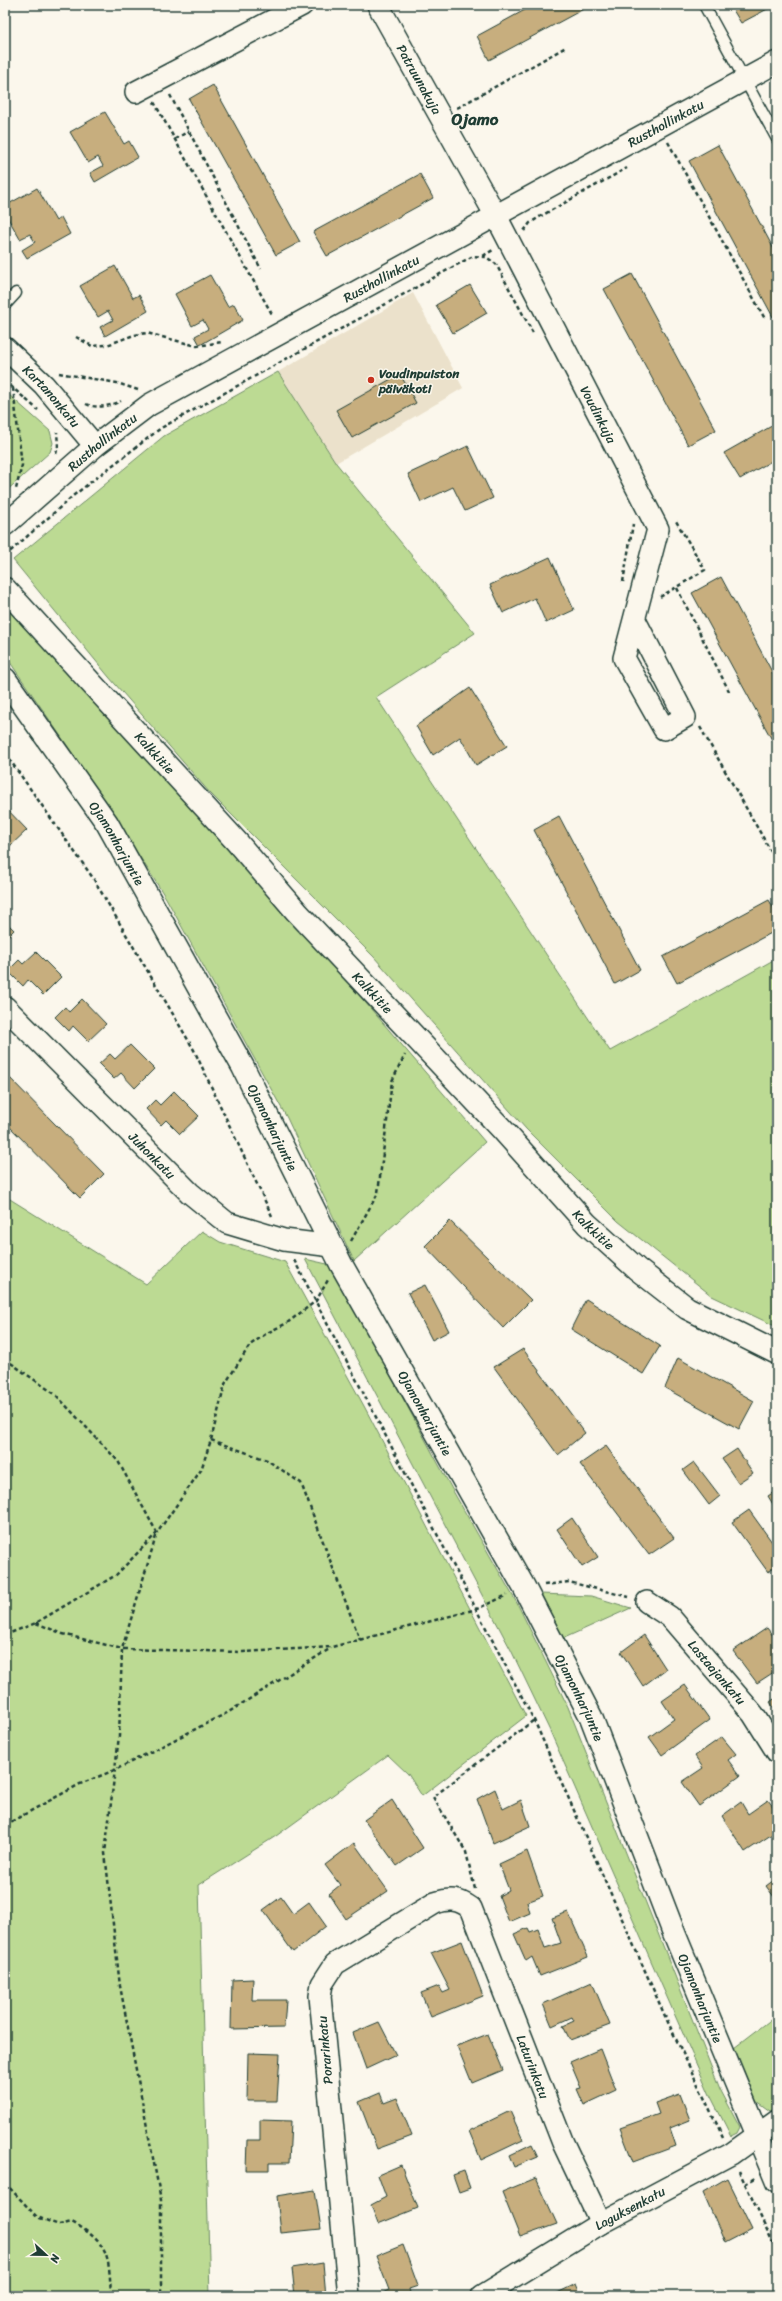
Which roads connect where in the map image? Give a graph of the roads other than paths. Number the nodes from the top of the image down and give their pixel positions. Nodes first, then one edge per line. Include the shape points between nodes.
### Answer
1 (302, 5) edge
2 (378, 5) edge
3 (704, 5) edge
4 (777, 62) edge
5 (744, 80) junction
6 (145, 96) road end
7 (777, 139) edge
8 (496, 216) junction
9 (16, 293) dead end
10 (5, 305) edge
11 (5, 348) edge
12 (96, 446) junction
13 (5, 525) edge
14 (5, 589) edge
15 (635, 620) dead end
16 (5, 679) edge
17 (5, 1007) edge
18 (336, 1254) junction
19 (777, 1353) edge
20 (647, 1602) road end
21 (777, 1752) edge
22 (471, 1908) joint
23 (777, 2121) edge
24 (757, 2135) junction
25 (777, 2182) edge
26 (601, 2223) junction
27 (349, 2296) edge
28 (482, 2296) edge

1 - 6 street
2 - 8 street, Patruunakuja
3 - 5 lane
4 - 5 street, Rusthollinkatu
5 - 7 lane
5 - 8 street, Rusthollinkatu
8 - 12 street, Rusthollinkatu via 149,405
8 - 15 street, Voudinkuja via 658,529
9 - 10 lane
11 - 12 street, Kartanonkatu via 44,385
12 - 13 street, Rusthollinkatu
14 - 19 main road, Kalkkitie via 236,841 297,912 587,1224 637,1269 687,1308
16 - 18 main road, Ojamonharjuntie via 107,823 243,1067
17 - 18 street, Juhonkatu via 190,1193 227,1223
18 - 24 main road, Ojamonharjuntie via 524,1588 591,1717 674,1933
20 - 21 street, Lastaajankatu via 670,1617 752,1714
22 - 26 street, Laturinkatu via 563,2143
22 - 27 street, Porarinkatu via 458,1900 447,1899 435,1903 335,1964 322,1984 320,1996
23 - 24 street, Laguksenkatu
24 - 25 main road, Ojamonharjuntie
24 - 26 street, Laguksenkatu via 730,2154
26 - 28 street, Laguksenkatu

